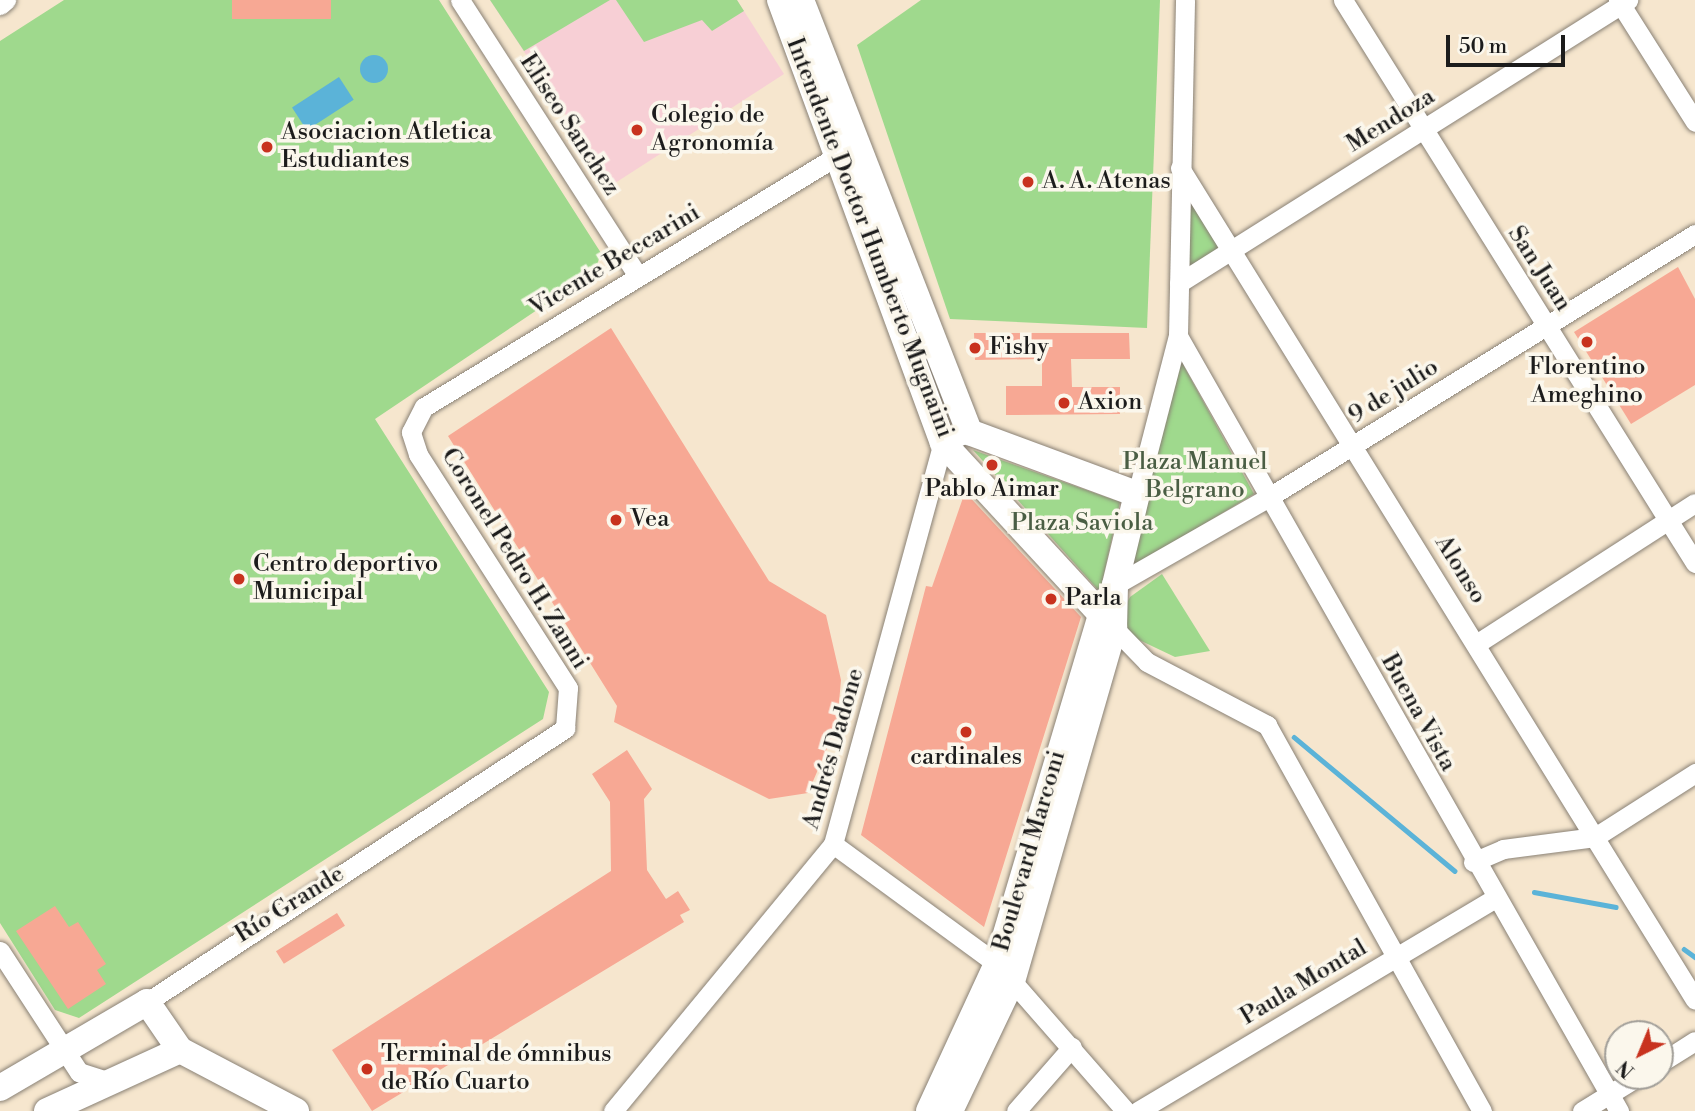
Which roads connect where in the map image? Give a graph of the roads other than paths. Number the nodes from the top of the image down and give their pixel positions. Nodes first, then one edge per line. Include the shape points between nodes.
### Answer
1 (6, 0) edge
2 (460, 0) edge
3 (780, 0) edge
4 (802, 0) edge
5 (1343, 0) edge
6 (1188, 2) edge
7 (1622, 2) edge
8 (0, 5) edge
9 (1695, 122) edge
10 (1421, 131) junction
11 (848, 149) junction
12 (1180, 167) junction
13 (1695, 234) edge
14 (1231, 251) junction
15 (638, 276) junction
16 (1179, 283) junction
17 (1547, 326) junction
18 (1178, 336) junction
19 (411, 432) joint
20 (969, 432) junction
21 (943, 443) junction
22 (1353, 445) junction
23 (1137, 494) junction
24 (1269, 497) junction
25 (1695, 503) edge
26 (1668, 520) junction
27 (1695, 563) edge
28 (1115, 584) junction
29 (1107, 620) junction
30 (1476, 644) junction
31 (569, 712) joint
32 (1695, 773) edge
33 (1595, 837) junction
34 (834, 844) junction
35 (1473, 862) junction
36 (1496, 898) junction
37 (0, 951) edge
38 (1394, 958) junction
39 (1005, 973) junction
40 (1695, 1000) edge
41 (147, 1002) junction
42 (1695, 1041) edge
43 (1072, 1047) junction
44 (180, 1050) junction
45 (63, 1052) junction
46 (1674, 1054) edge
47 (109, 1082) junction
48 (0, 1088) edge
49 (1626, 1090) edge
50 (1614, 1103) edge
51 (47, 1111) edge
52 (296, 1111) edge
53 (613, 1111) edge
54 (929, 1111) edge
55 (950, 1111) edge
56 (1016, 1111) edge
57 (1126, 1111) edge
58 (1138, 1111) edge
59 (1482, 1111) edge
60 (1582, 1111) edge

1 - 8 street
2 - 15 street, Eliseo Sanchez
3 - 11 main road, Intendente Doctor Humberto Mugnaini
4 - 11 main road, Intendente Doctor Humberto Mugnaini
5 - 10 street, San Juan
6 - 12 street, Boulevard Marconi
7 - 9 street
7 - 10 street, Mendoza
10 - 14 street, Mendoza
10 - 17 street, San Juan
11 - 15 street, Vicente Beccarini
11 - 20 main road, Intendente Doctor Humberto Mugnaini
11 - 21 main road, Intendente Doctor Humberto Mugnaini
12 - 14 street, Alonso
12 - 16 street, Boulevard Marconi
13 - 17 street, 9 de julio
14 - 16 street, Mendoza
14 - 22 street, Alonso
15 - 19 street, Vicente Beccarini via 424,407
16 - 18 street, Boulevard Marconi
17 - 22 street, 9 de julio
17 - 26 street, San Juan
18 - 23 street, Boulevard Marconi
18 - 24 street, Buena Vista
19 - 31 street, Coronel Pedro H. Zanni via 418,454 568,688
20 - 21 street
20 - 23 main road, Intendente Doctor Humberto Mugnaini
21 - 29 main road, Intendente Doctor Humberto Mugnaini
21 - 34 street, Andrés Dadone
22 - 24 street, 9 de julio
22 - 30 street, Alonso
23 - 28 main road, Boulevard Marconi
24 - 28 street, 9 de julio
24 - 35 street, Buena Vista
25 - 26 street
26 - 27 street, San Juan
26 - 30 street
28 - 29 main road, Boulevard Marconi
29 - 38 street, Intendente Doctor Humberto Mugnaini via 1147,662 1267,724
29 - 39 main road, Boulevard Marconi
30 - 33 street, Alonso
31 - 41 street, Río Grande via 553,741 190,968
32 - 33 street
33 - 35 street via 1503,849
33 - 40 street, Alonso
34 - 39 street
34 - 53 street, Andrés Dadone
35 - 36 street, Buena Vista
36 - 38 street, Paula Montal
36 - 50 street, Buena Vista
37 - 45 street
38 - 58 street, Paula Montal
38 - 59 street, Intendente Doctor Humberto Mugnaini
39 - 43 street
39 - 54 main road, Boulevard Marconi
39 - 55 main road, Boulevard Marconi
41 - 44 main road
41 - 45 main road, Río Grande
42 - 46 street
43 - 56 street
43 - 57 street
44 - 47 main road
44 - 52 main road
45 - 47 street via 79,1072
45 - 48 main road, Río Grande
47 - 51 main road
49 - 50 street
50 - 60 street

